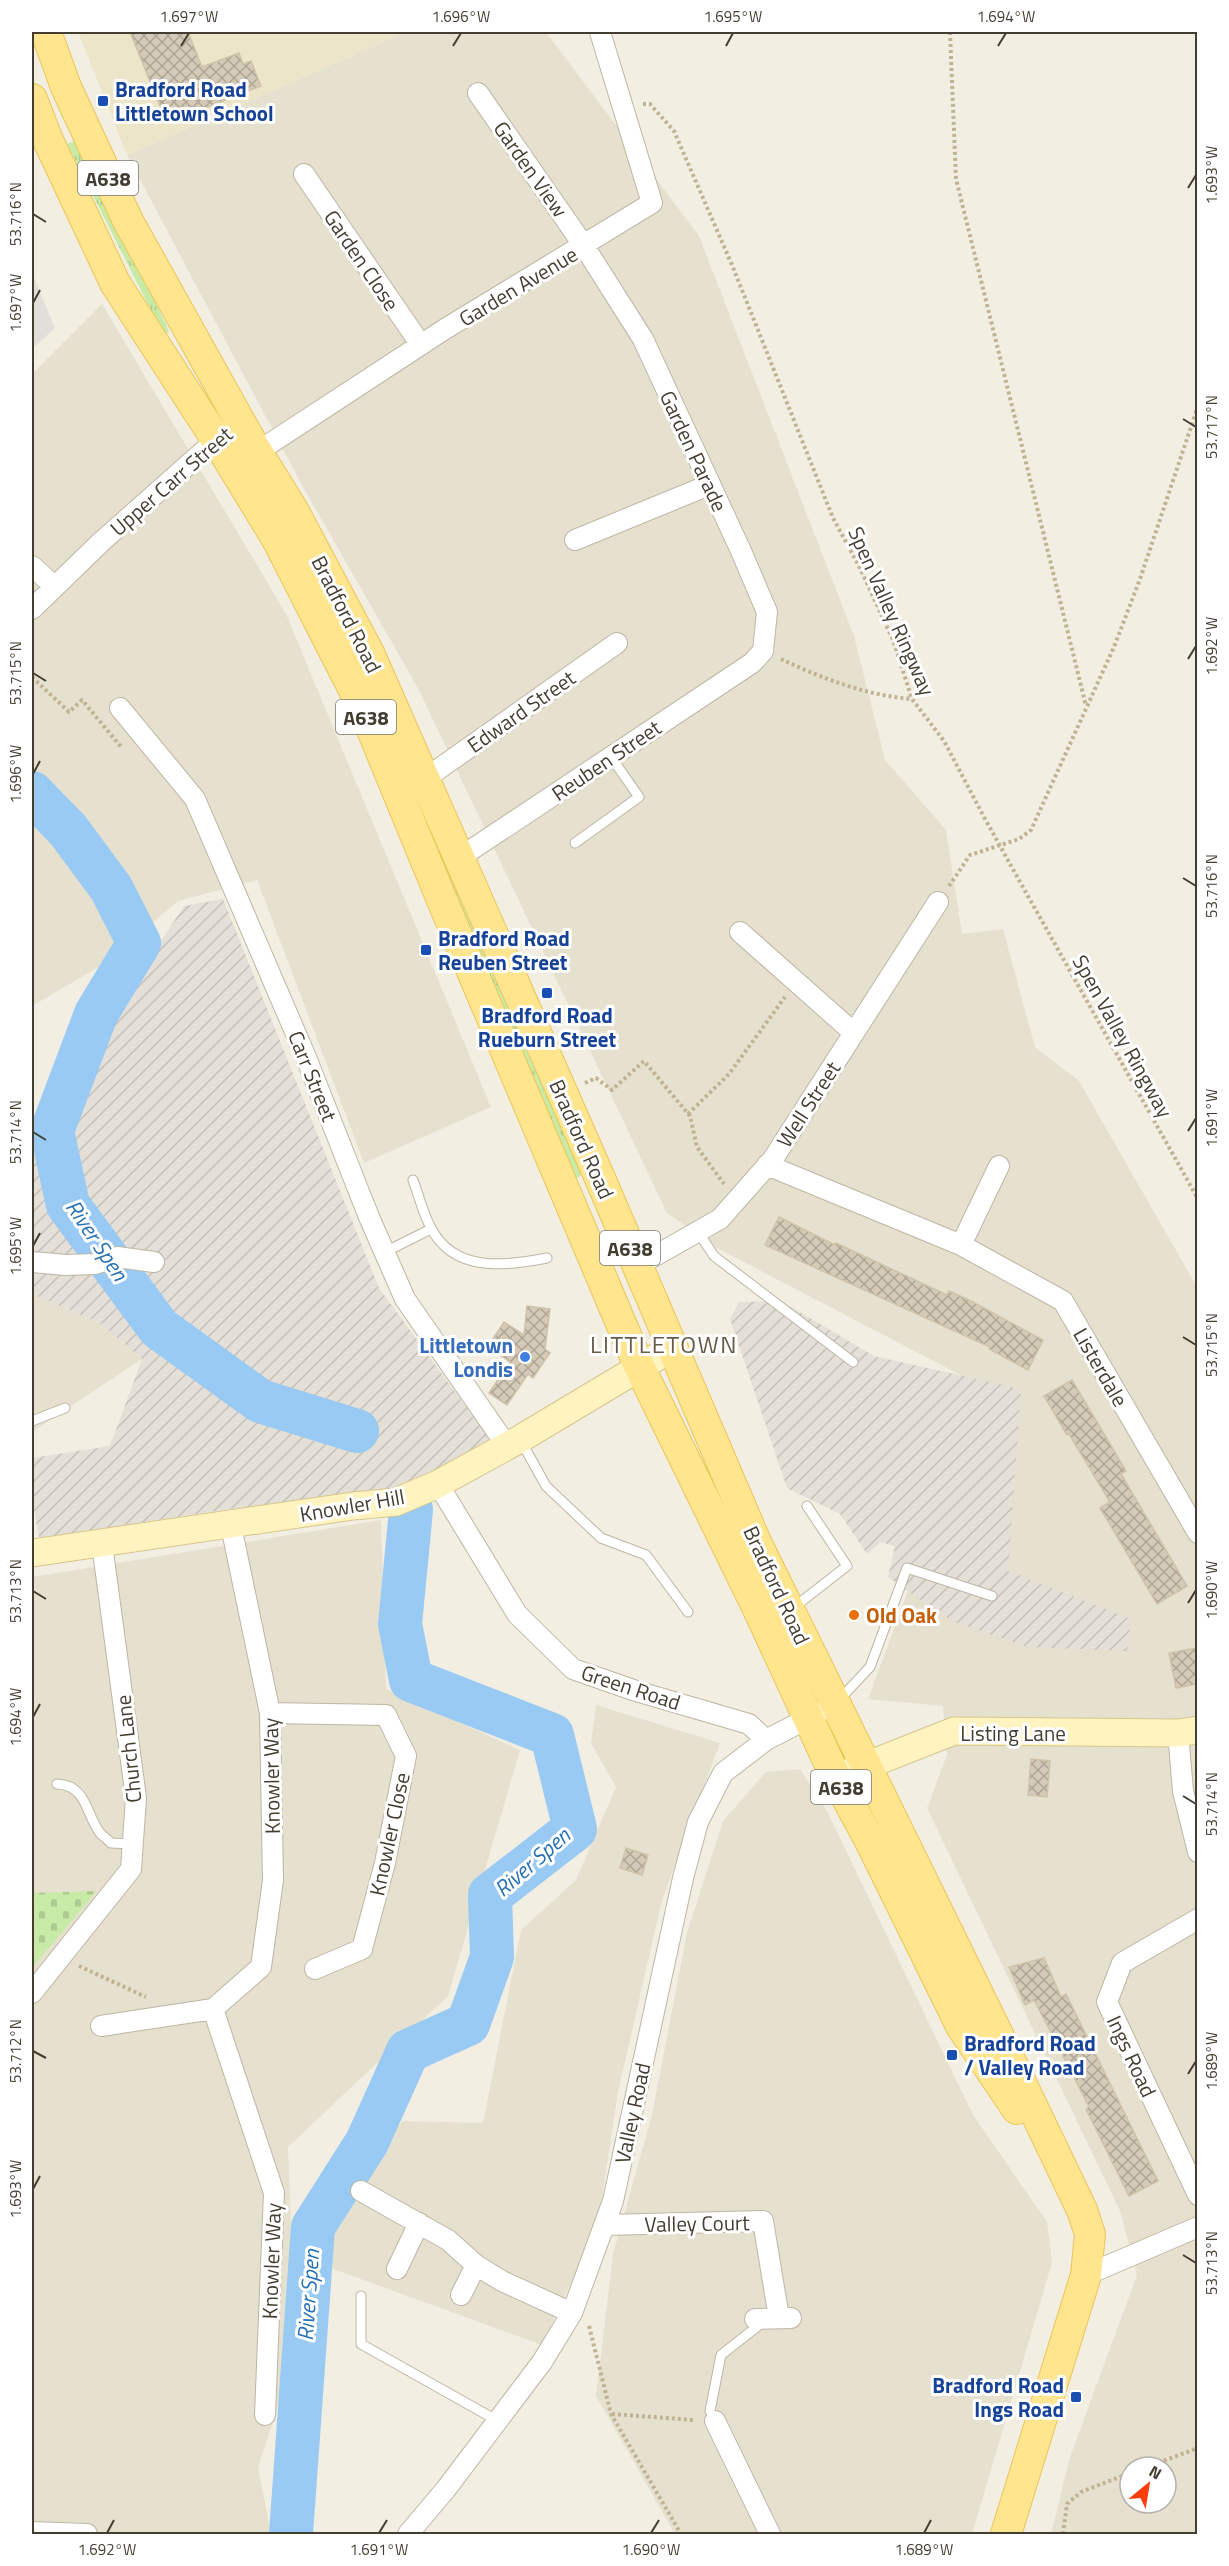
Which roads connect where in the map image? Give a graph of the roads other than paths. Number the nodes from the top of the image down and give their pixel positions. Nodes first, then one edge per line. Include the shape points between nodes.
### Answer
1 (46, 32) edge
2 (600, 32) edge
3 (478, 93) dead end
4 (32, 99) edge
5 (304, 174) dead end
6 (584, 246) junction
7 (420, 345) junction
8 (240, 420) junction
9 (216, 439) junction
10 (245, 460) junction
11 (709, 485) junction
12 (574, 540) dead end
13 (32, 566) edge
14 (55, 587) junction
15 (32, 609) edge
16 (617, 644) dead end
17 (758, 657) joint
18 (120, 708) dead end
19 (611, 757) junction
20 (426, 778) junction
21 (575, 843) dead end
22 (459, 858) junction
23 (938, 902) road end
24 (740, 932) dead end
25 (854, 1033) junction
26 (767, 1166) junction
27 (999, 1166) dead end
28 (413, 1180) dead end
29 (431, 1229) junction
30 (698, 1232) junction
31 (961, 1245) junction
32 (385, 1252) junction
33 (547, 1258) dead end
34 (32, 1262) edge
35 (154, 1262) dead end
36 (637, 1266) junction
37 (672, 1348) junction
38 (853, 1362) dead end
39 (639, 1366) junction
40 (65, 1408) dead end
41 (32, 1421) edge
42 (514, 1442) junction
43 (438, 1484) junction
44 (807, 1506) dead end
45 (231, 1526) junction
46 (1197, 1533) edge
47 (102, 1544) junction
48 (32, 1553) edge
49 (992, 1596) dead end
50 (788, 1611) junction
51 (688, 1612) dead end
52 (834, 1705) junction
53 (270, 1713) junction
54 (807, 1719) junction
55 (1188, 1732) edge
56 (766, 1740) junction
57 (864, 1765) junction
58 (836, 1778) junction
59 (57, 1785) dead end
60 (133, 1844) junction
61 (1197, 1852) edge
62 (1197, 1919) edge
63 (315, 1969) dead end
64 (32, 1993) edge
65 (213, 2009) junction
66 (101, 2026) dead end
67 (361, 2191) dead end
68 (1072, 2191) junction
69 (1197, 2195) edge
70 (419, 2223) junction
71 (605, 2225) junction
72 (1197, 2227) edge
73 (476, 2265) junction
74 (397, 2269) dead end
75 (1086, 2276) junction
76 (461, 2295) dead end
77 (361, 2296) dead end
78 (572, 2313) junction
79 (774, 2318) joint
80 (265, 2415) dead end
81 (712, 2416) joint
82 (498, 2421) junction
83 (32, 2532) edge
84 (87, 2535) edge
85 (408, 2535) edge
86 (770, 2535) edge
87 (1006, 2535) edge

1 - 8 main road, Bradford Road / A638 via 66,87 128,221
2 - 6 street, Garden Avenue via 652,203
3 - 6 street, Garden View
4 - 9 main road, Bradford Road / A638 via 114,283
5 - 7 street, Garden Close
6 - 7 street, Garden Avenue
6 - 11 street, Garden Parade via 643,339
7 - 10 street, Garden Avenue
8 - 9 street, Upper Carr Street
8 - 10 main road, Bradford Road / A638
9 - 10 main road, Bradford Road / A638
9 - 14 street, Upper Carr Street
10 - 20 main road, Bradford Road / A638 via 293,510 369,653
10 - 39 main road, Bradford Road / A638 via 278,541 363,708
11 - 12 street
11 - 17 street, Garden Parade via 767,612
13 - 14 street
14 - 15 street, Upper Carr Street
16 - 20 street, Edward Street
17 - 19 street, Reuben Street
18 - 32 street, Carr Street via 195,799
19 - 21 lane via 639,797
19 - 22 street, Reuben Street
20 - 22 main road, Bradford Road / A638
22 - 36 main road, Bradford Road / A638
23 - 25 street, Well Street
24 - 25 street
25 - 26 street, Well Street
26 - 30 street, Well Street via 720,1219
26 - 31 street, Listerdale
27 - 31 street
28 - 29 lane
29 - 32 lane
29 - 33 lane via 449,1251 463,1260 514,1264
30 - 36 street, Well Street
30 - 38 lane via 714,1256
31 - 46 street, Listerdale via 1063,1301
32 - 42 street, Carr Street via 405,1299
34 - 35 street via 96,1264 117,1257
36 - 37 main road, Bradford Road / A638
37 - 39 street, Knowler Hill
37 - 50 main road, Bradford Road / A638
39 - 42 street, Knowler Hill
39 - 54 main road, Bradford Road / A638 via 758,1609
40 - 41 lane
42 - 43 street, Knowler Hill
42 - 51 lane via 546,1486 601,1538 646,1555
43 - 45 street, Knowler Hill via 396,1502
43 - 56 street, Green Road via 517,1614 573,1669 748,1724
44 - 50 lane via 847,1566
45 - 47 street, Knowler Hill
45 - 53 street, Knowler Way
47 - 48 street, Knowler Hill
47 - 60 street, Church Lane via 136,1798
49 - 52 lane via 907,1568 870,1667
50 - 52 main road, Bradford Road / A638
52 - 54 street, Valley Road
52 - 57 main road, Bradford Road / A638
53 - 63 street, Knowler Close via 386,1715 406,1756 385,1863 362,1949
53 - 65 street, Knowler Way via 273,1880 261,1967
54 - 56 street, Valley Road
54 - 58 main road, Bradford Road / A638
55 - 57 street, Listing Lane via 954,1731
55 - 61 street via 1183,1791
56 - 71 street, Valley Road via 723,1773 698,1822
57 - 58 street, Listing Lane
57 - 68 main road, Bradford Road / A638
58 - 68 main road, Bradford Road / A638 via 961,2026
59 - 60 lane via 76,1790 99,1832 111,1843
60 - 64 street, Church Lane via 131,1869
62 - 69 street, Ings Road via 1122,1963 1107,2002
65 - 66 street
65 - 80 street, Knowler Way via 274,2193
67 - 70 street
68 - 75 main road, Bradford Road / A638 via 1090,2234
70 - 73 street via 448,2240
70 - 74 street
71 - 78 street, Valley Road
71 - 79 street, Valley Court via 763,2221
72 - 75 street
73 - 76 street
73 - 78 street
75 - 87 main road, Bradford Road / A638
77 - 82 lane via 361,2344
78 - 82 street, Valley Road
79 - 81 lane via 720,2355
81 - 86 street
82 - 85 street, Valley Road
83 - 84 street

